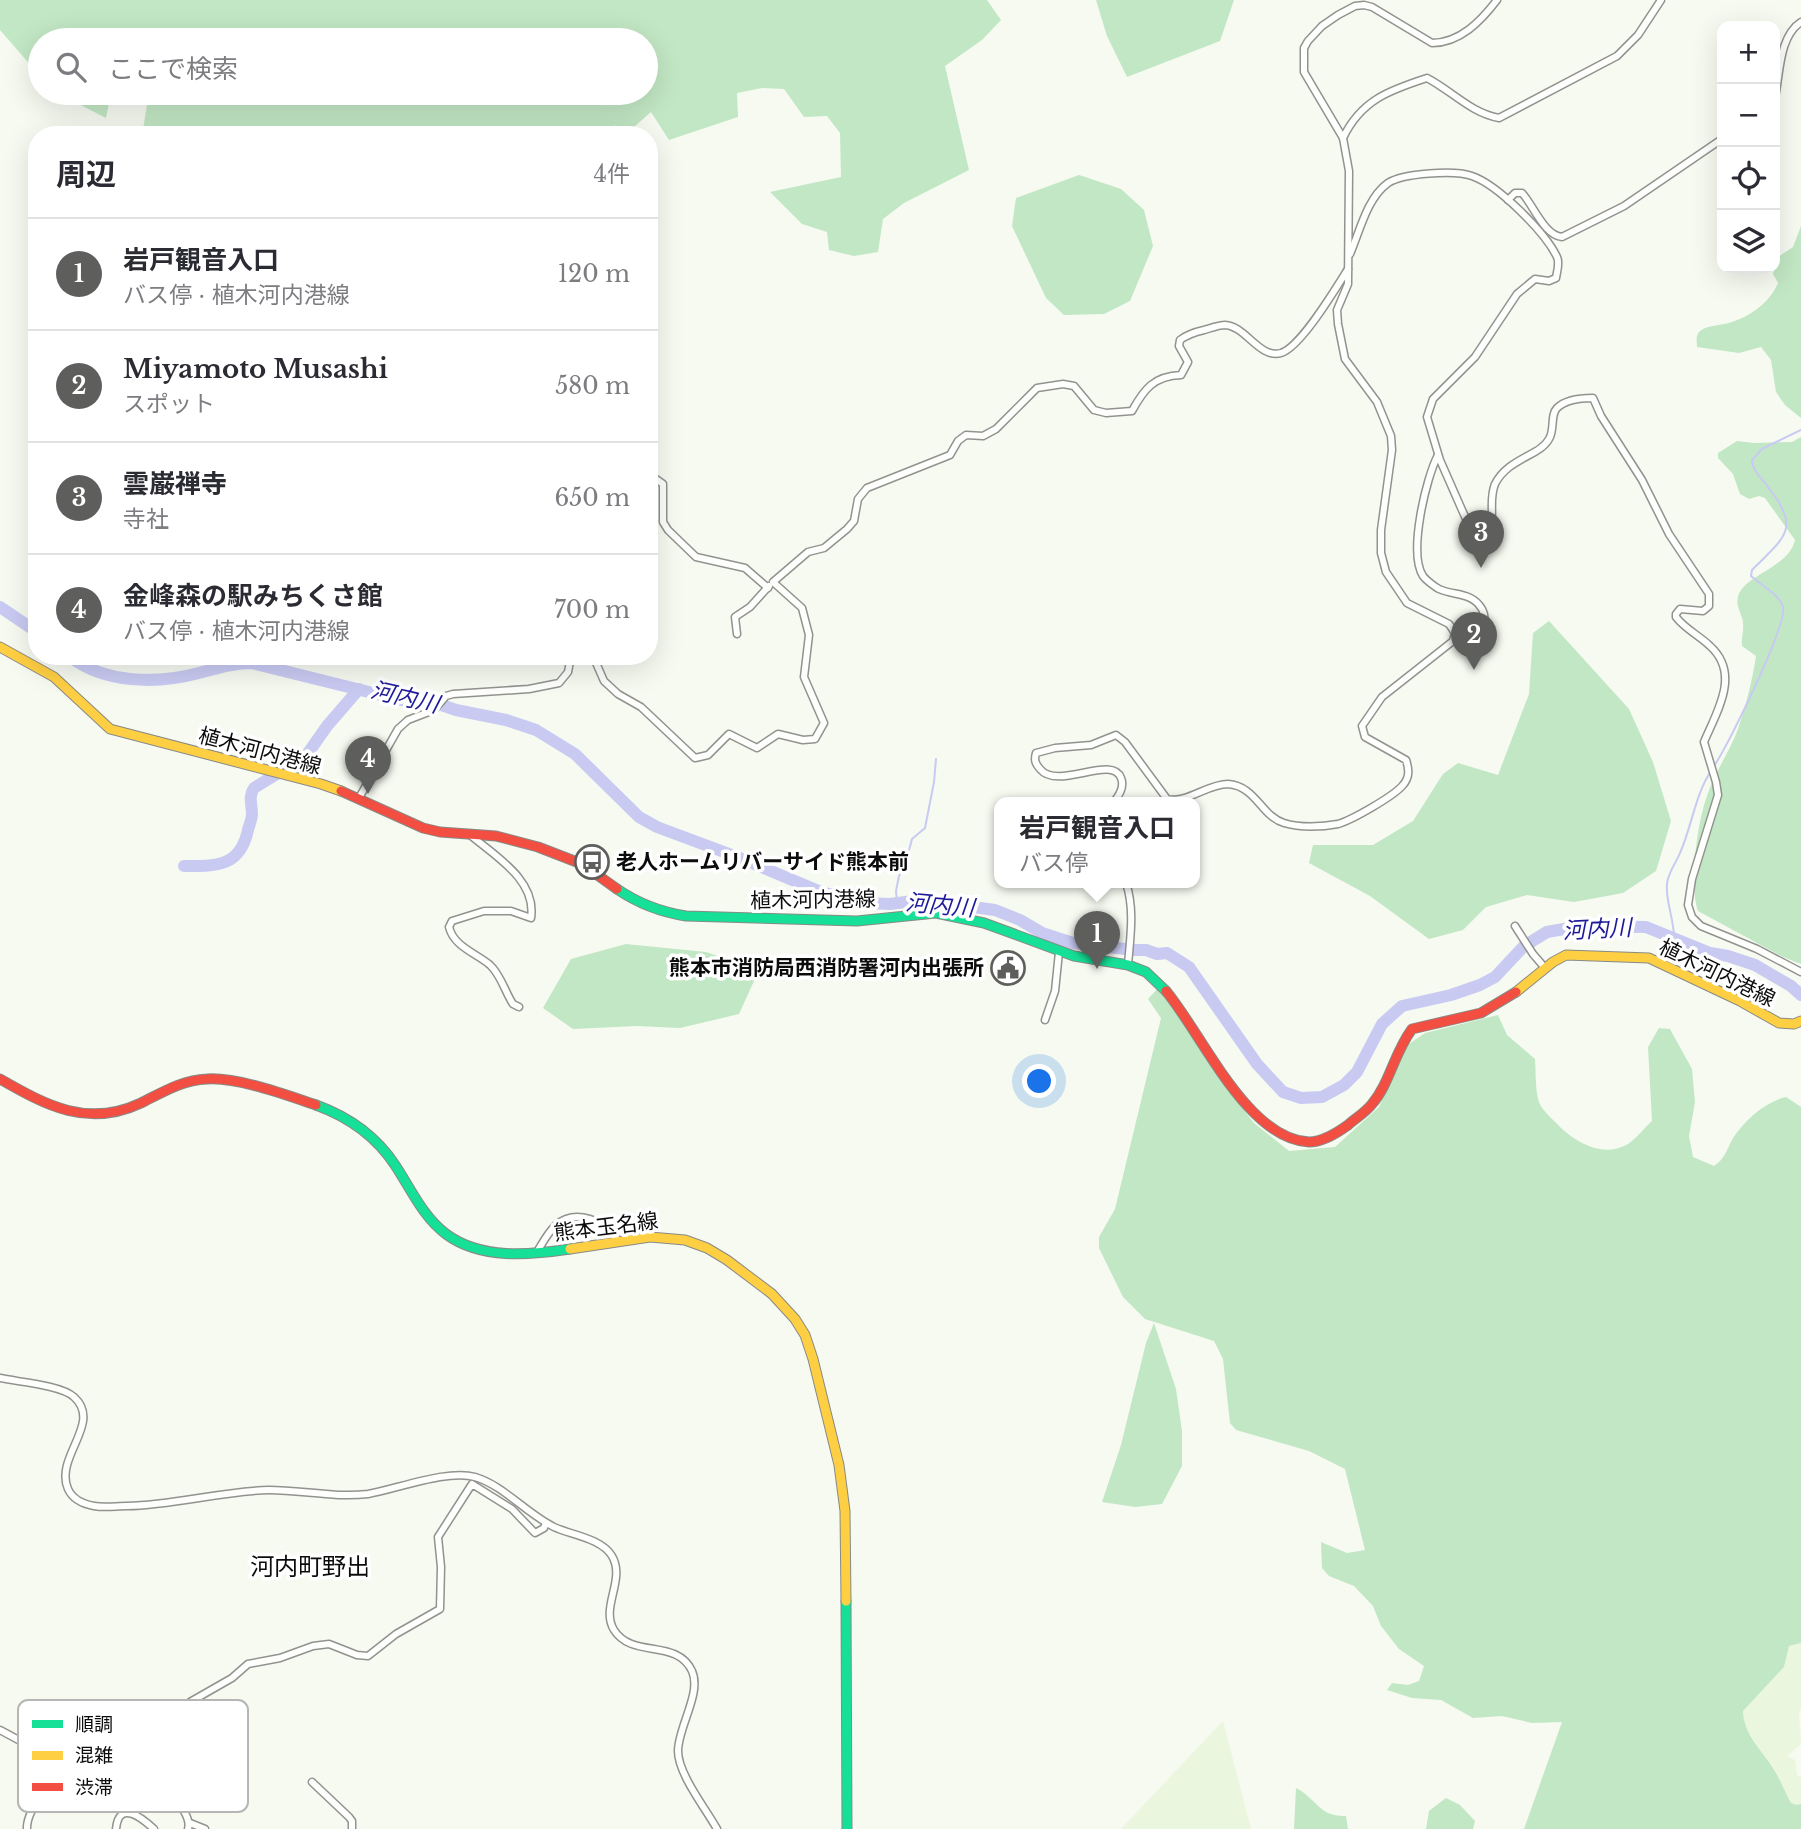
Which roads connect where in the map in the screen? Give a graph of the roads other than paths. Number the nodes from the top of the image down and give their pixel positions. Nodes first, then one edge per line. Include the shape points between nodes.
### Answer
1 (1496, 0) edge
2 (1661, 0) edge
3 (1801, 22) edge
4 (1777, 84) edge
5 (1343, 138) junction
6 (1717, 142) edge
7 (1508, 200) junction
8 (1348, 259) junction
9 (1349, 268) junction
10 (1438, 455) junction
11 (658, 480) edge
12 (771, 585) junction
13 (737, 634) dead end
14 (1453, 641) junction
15 (0, 647) edge
16 (28, 664) edge
17 (30, 665) edge
18 (569, 665) edge
19 (597, 665) edge
20 (1117, 797) edge
21 (1166, 797) edge
22 (1184, 797) edge
23 (359, 798) junction
24 (469, 834) junction
25 (1128, 888) edge
26 (1515, 926) dead end
27 (1059, 952) junction
28 (1128, 961) junction
29 (1545, 968) junction
30 (1801, 972) edge
31 (519, 1007) dead end
32 (1045, 1020) dead end
33 (1797, 1023) edge
34 (0, 1079) edge
35 (618, 1241) junction
36 (537, 1252) junction
37 (0, 1378) edge
38 (546, 1523) junction
39 (194, 1700) edge
40 (0, 1730) edge
41 (18, 1740) edge
42 (312, 1782) dead end
43 (30, 1812) edge
44 (189, 1826) edge
45 (27, 1829) edge
46 (116, 1829) edge
47 (154, 1829) edge
48 (205, 1829) edge
49 (352, 1829) edge
50 (717, 1829) edge
51 (847, 1829) edge

1 - 5 street via 1473,26 1442,43 1432,43 1364,5 1322,26 1304,48 1304,72
2 - 5 street via 1638,35 1617,56 1499,118 1478,113 1427,78 1381,95 1350,122
3 - 4 street via 1785,44
5 - 8 street via 1349,171
6 - 7 street via 1624,206 1562,237 1548,230 1522,193
7 - 8 street via 1473,176 1458,173 1389,182 1373,201
7 - 10 street via 1521,209 1557,257 1556,278 1535,279 1517,293 1475,357 1433,399 1427,417
8 - 9 street
9 - 12 street via 1302,336 1285,351 1269,352 1242,331 1224,325 1189,333 1180,340 1188,362 1181,375 1165,376 1146,389 1132,411 1094,410 1074,386 1037,388 996,429 983,436 966,435 950,455 867,488 847,529 824,548 808,552
9 - 14 street via 1337,310 1341,343 1345,359 1377,402 1391,436 1381,530 1385,572 1407,603 1449,624 1455,633
10 - 14 street via 1429,477 1417,553 1422,575 1438,589 1471,597 1485,617 1470,639
10 - 30 street via 1468,523 1478,532 1488,532 1492,524 1490,496 1506,469 1543,447 1559,405 1580,397 1594,398 1669,534 1709,594 1709,606 1703,611 1680,609 1676,617 1711,646 1726,671 1725,691 1704,742 1718,795 1688,905 1700,926
11 - 12 street via 663,484 663,522 696,557 745,568
12 - 13 street via 735,617
12 - 19 street via 802,608 809,635 804,677 824,723 815,739 778,734 757,748 729,734 708,755 695,758 642,707 604,681
14 - 22 street via 1382,697 1362,726 1365,737 1406,760 1409,771 1404,785 1353,818 1339,824 1297,826 1270,816 1247,789 1227,784
15 - 16 main road, 植木河内港線
17 - 23 main road, 植木河内港線 via 61,683 110,729
18 - 23 street via 559,683 529,690 446,696 434,710 408,720 398,729
20 - 21 street via 1123,782 1114,770 1056,778 1037,766 1037,753 1091,745 1116,736
23 - 24 main road, 植木河内港線 via 423,828
24 - 27 main road, 植木河内港線 via 519,841 564,856 634,901 661,912 812,921 936,913 984,923
24 - 31 street via 517,874 529,893 531,918 511,911 484,911 452,921 451,934 490,965
25 - 28 street
26 - 29 street
27 - 28 main road, 植木河内港線
27 - 32 street via 1055,991
28 - 29 main road, 植木河内港線 via 1160,983 1251,1112 1282,1133 1310,1142 1342,1129 1371,1106 1412,1029 1481,1013
29 - 33 main road, 植木河内港線 via 1566,955 1649,958 1779,1023
34 - 36 main road, 熊本玉名線 via 86,1115 120,1112 177,1084 206,1078 229,1080 320,1106 367,1130 429,1220 453,1240 498,1255
35 - 36 main road, 熊本玉名線
35 - 36 street via 603,1224 572,1216 556,1225
35 - 51 main road, 熊本玉名線 via 667,1237 701,1245 728,1261 782,1304 801,1329 814,1362 839,1458 845,1510
37 - 38 street via 66,1391 75,1398 83,1425 64,1470 69,1491 84,1504 148,1506 266,1490 367,1494 460,1474 485,1481
38 - 39 street via 535,1533 512,1509 472,1484 438,1537 440,1609 368,1656 329,1644 313,1646 248,1664
38 - 50 street via 611,1553 616,1580 610,1623 624,1642 665,1650 692,1670 693,1692 678,1754
40 - 41 street
42 - 49 street via 349,1817
43 - 45 street
44 - 48 street
46 - 47 street via 125,1813 138,1816

